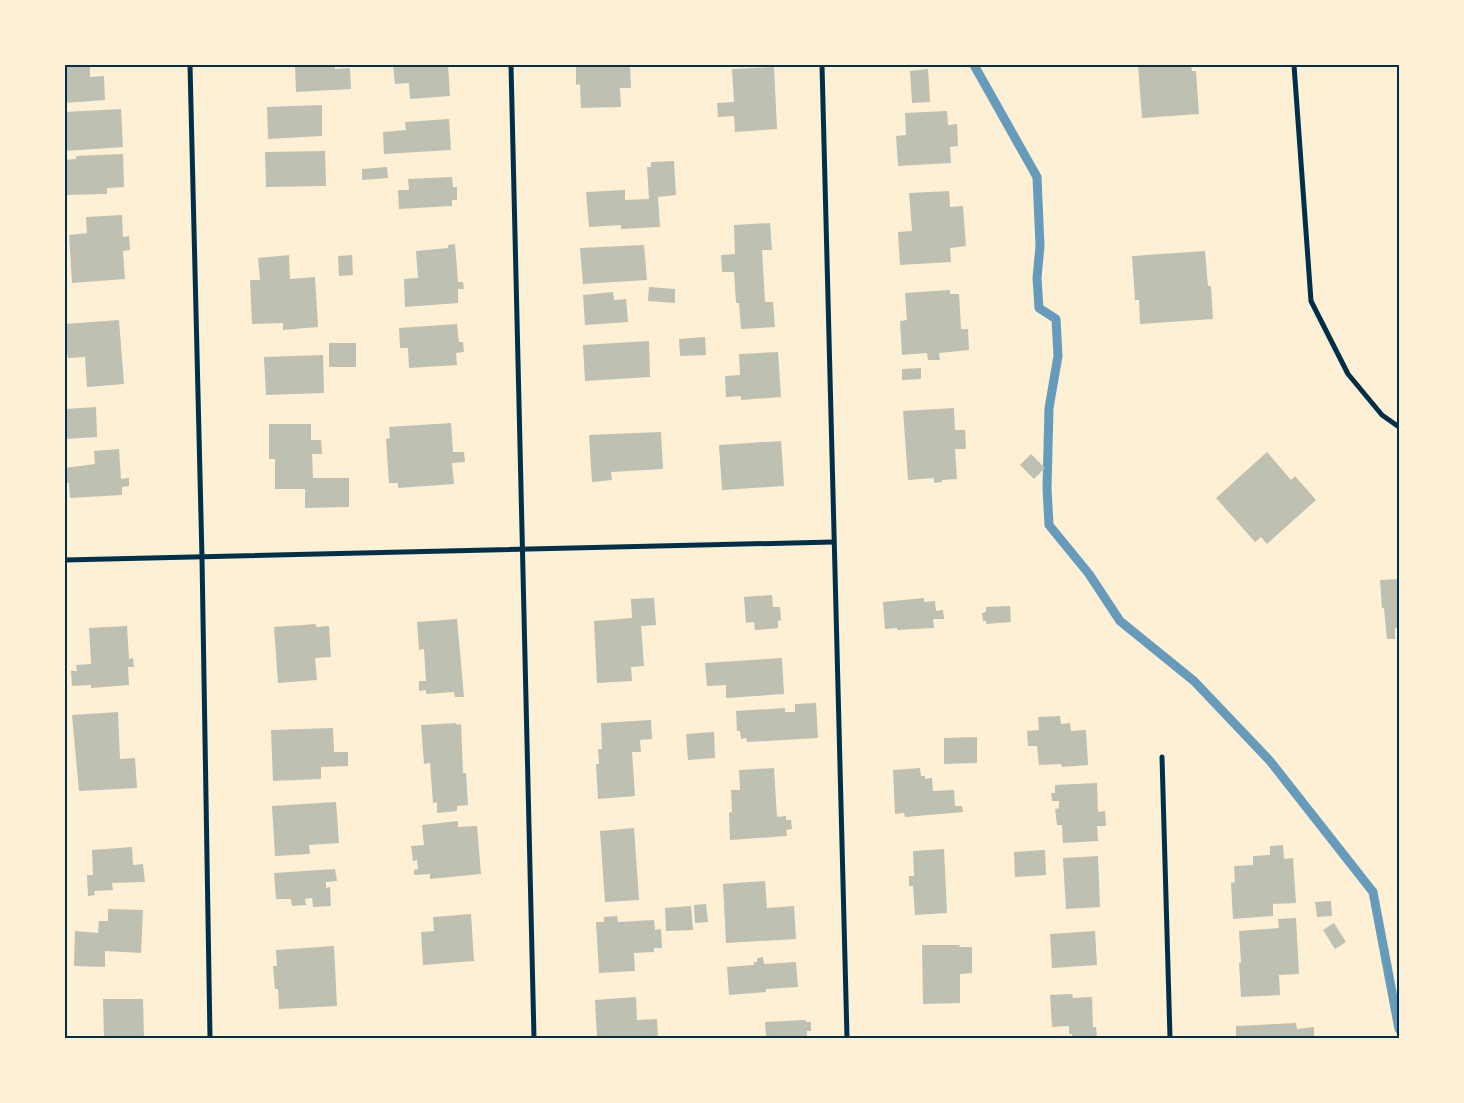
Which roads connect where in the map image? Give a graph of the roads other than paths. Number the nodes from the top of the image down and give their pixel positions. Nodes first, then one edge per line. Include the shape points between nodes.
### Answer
1 (190, 65) edge
2 (511, 65) edge
3 (822, 65) edge
4 (1294, 65) edge
5 (1399, 427) edge
6 (833, 542) junction
7 (522, 550) junction
8 (202, 558) junction
9 (65, 560) edge
10 (1162, 757) dead end
11 (210, 1038) edge
12 (534, 1038) edge
13 (847, 1038) edge
14 (1170, 1038) edge

1 - 8 street
2 - 7 street
3 - 6 street
4 - 5 street via 1312,301 1348,374 1382,415
6 - 7 street
6 - 13 street
7 - 8 street
7 - 12 street
8 - 9 street
8 - 11 street
10 - 14 street

